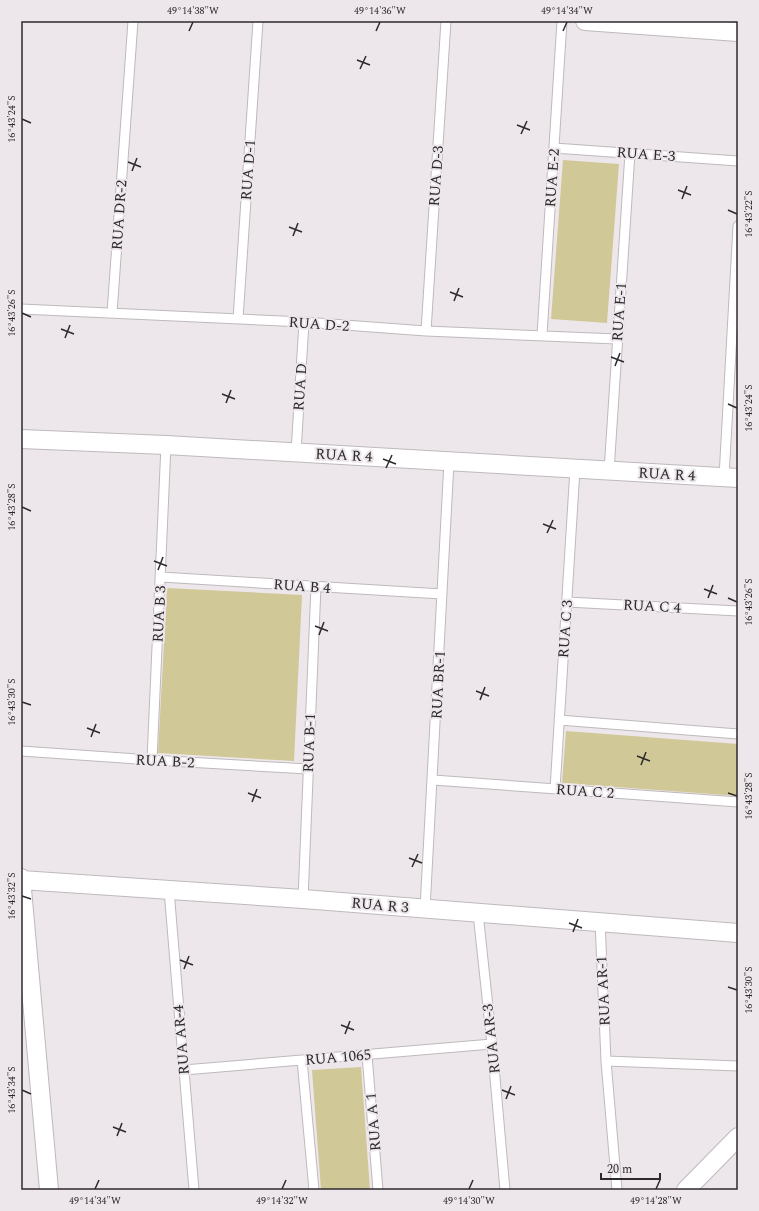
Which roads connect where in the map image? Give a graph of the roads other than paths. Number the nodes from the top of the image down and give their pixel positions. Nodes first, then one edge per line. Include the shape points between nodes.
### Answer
1 (133, 21) edge
2 (258, 21) edge
3 (446, 21) edge
4 (562, 21) edge
5 (585, 21) edge
6 (738, 32) edge
7 (554, 148) junction
8 (630, 153) junction
9 (738, 161) edge
10 (738, 226) edge
11 (21, 310) edge
12 (112, 313) junction
13 (238, 319) junction
14 (304, 322) junction
15 (426, 331) junction
16 (542, 335) junction
17 (617, 339) junction
18 (21, 439) edge
19 (166, 445) junction
20 (296, 452) junction
21 (449, 462) junction
22 (575, 469) junction
23 (609, 471) junction
24 (731, 477) edge
25 (161, 577) junction
26 (316, 586) junction
27 (442, 594) junction
28 (567, 602) junction
29 (738, 611) edge
30 (559, 720) junction
31 (738, 734) edge
32 (21, 751) edge
33 (152, 760) junction
34 (308, 769) junction
35 (432, 780) junction
36 (555, 789) junction
37 (738, 802) edge
38 (21, 879) edge
39 (168, 890) junction
40 (303, 899) junction
41 (425, 909) junction
42 (478, 913) junction
43 (600, 921) junction
44 (738, 933) edge
45 (492, 1044) junction
46 (367, 1055) junction
47 (302, 1060) junction
48 (606, 1061) junction
49 (738, 1066) edge
50 (184, 1070) junction
51 (738, 1137) edge
52 (49, 1190) edge
53 (194, 1190) edge
54 (314, 1190) edge
55 (378, 1190) edge
56 (505, 1190) edge
57 (617, 1190) edge
58 (686, 1190) edge

1 - 12 lane, RUA DR-2
2 - 13 lane, RUA D-1
3 - 15 lane, RUA D-3
4 - 7 lane, RUA E-2
5 - 6 street
7 - 8 lane, RUA E-3
7 - 16 lane, RUA E-2
8 - 9 lane, RUA E-3
8 - 17 lane, RUA E-1
10 - 24 lane
11 - 12 lane, RUA D-2
12 - 13 lane, RUA D-2
13 - 14 lane, RUA D-2
14 - 15 lane, RUA D-2
14 - 20 lane, RUA D
15 - 16 lane, RUA D-2
16 - 17 lane, RUA D-2
17 - 23 lane, RUA E-1
18 - 19 street, RUA R 4
19 - 20 street, RUA R 4
19 - 25 lane, RUA B 3
20 - 21 street, RUA R 4
21 - 22 street, RUA R 4
21 - 27 lane, RUA BR-1
22 - 23 street, RUA R 4
22 - 28 lane, RUA C 3
23 - 24 street, RUA R 4
25 - 26 lane, RUA B 4
25 - 33 lane, RUA B 3
26 - 27 lane, RUA B 4
26 - 34 lane, RUA B-1
27 - 35 lane, RUA BR-1
28 - 29 lane, RUA C 4
28 - 30 lane, RUA C 3
30 - 31 lane
30 - 36 lane, RUA C 3
32 - 33 lane, RUA B-2
33 - 34 lane, RUA B-2
34 - 40 lane, RUA B-1
35 - 36 lane, RUA C 2
35 - 41 lane, RUA BR-1
36 - 37 lane, RUA C 2
38 - 39 street, RUA R 3
38 - 52 street
39 - 40 street, RUA R 3
39 - 50 lane, RUA AR-4
40 - 41 street, RUA R 3
41 - 42 street, RUA R 3
42 - 43 street, RUA R 3
42 - 45 lane, RUA AR-3
43 - 44 street, RUA R 3
43 - 48 lane, RUA AR-1
45 - 46 lane, RUA 1065
45 - 56 lane, RUA AR-3
46 - 47 lane, RUA 1065
46 - 55 lane, RUA A 1
47 - 50 lane, RUA 1065
47 - 54 lane
48 - 49 lane
48 - 57 lane, RUA AR-1
50 - 53 lane, RUA AR-4
51 - 58 street

